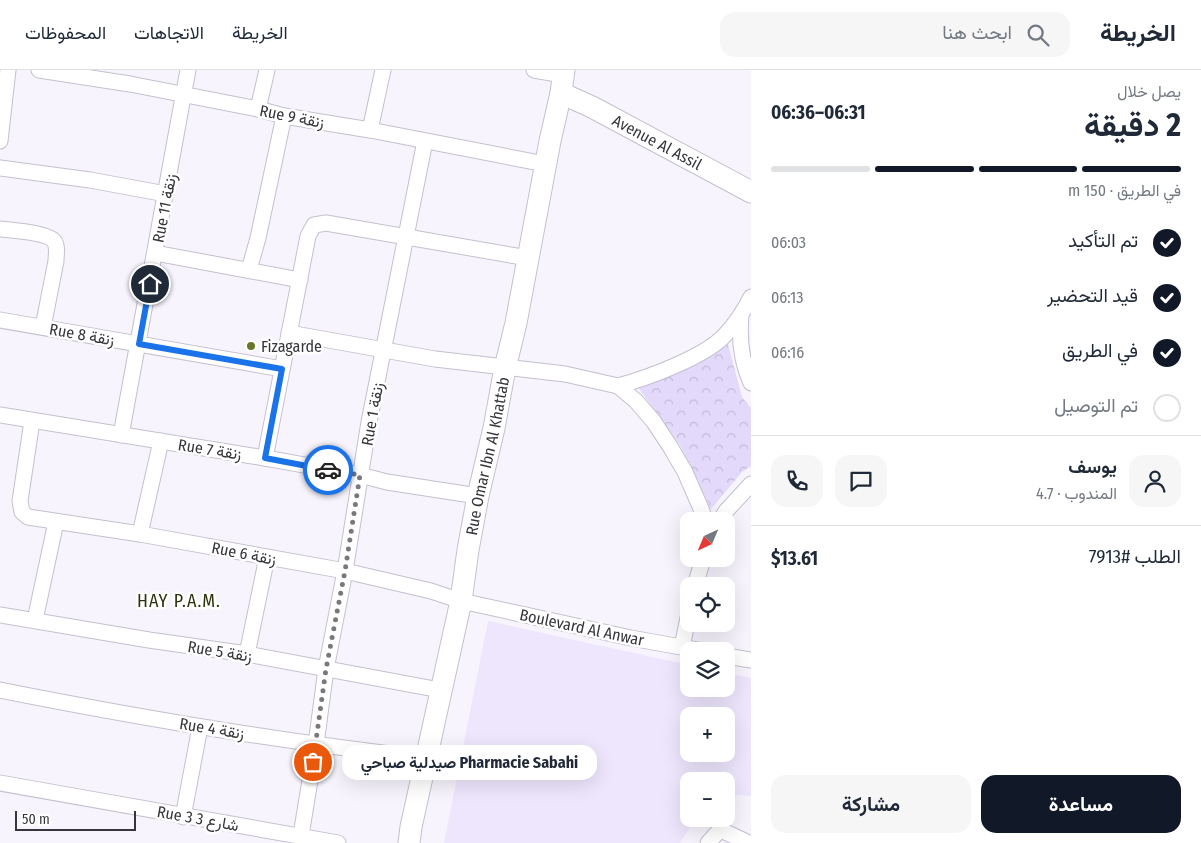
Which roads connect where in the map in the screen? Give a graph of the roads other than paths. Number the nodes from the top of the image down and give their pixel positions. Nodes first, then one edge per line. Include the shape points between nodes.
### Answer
1 (8, 70) edge
2 (39, 70) edge
3 (188, 70) edge
4 (267, 70) edge
5 (383, 70) edge
6 (534, 70) edge
7 (563, 79) edge
8 (185, 94) junction
9 (258, 109) junction
10 (284, 116) junction
11 (370, 130) junction
12 (0, 141) edge
13 (425, 141) junction
14 (545, 164) junction
15 (0, 168) edge
16 (751, 192) edge
17 (166, 194) junction
18 (0, 228) edge
19 (406, 236) junction
20 (155, 253) junction
21 (528, 258) junction
22 (249, 270) junction
23 (300, 280) junction
24 (751, 297) edge
25 (742, 315) junction
26 (0, 320) edge
27 (43, 327) junction
28 (289, 333) junction
29 (139, 344) junction
30 (384, 350) junction
31 (505, 368) junction
32 (282, 369) junction
33 (751, 383) edge
34 (618, 386) junction
35 (0, 415) edge
36 (32, 421) junction
37 (121, 435) junction
38 (160, 441) junction
39 (265, 458) junction
40 (360, 475) junction
41 (751, 484) edge
42 (478, 496) junction
43 (702, 512) edge
44 (725, 512) edge
45 (56, 522) junction
46 (140, 534) junction
47 (267, 557) junction
48 (345, 571) junction
49 (461, 601) junction
50 (0, 615) edge
51 (35, 620) junction
52 (680, 647) edge
53 (246, 654) junction
54 (735, 657) edge
55 (751, 660) edge
56 (326, 669) junction
57 (0, 690) edge
58 (440, 690) junction
59 (200, 727) junction
60 (316, 744) junction
61 (426, 758) junction
62 (0, 783) edge
63 (183, 817) junction
64 (301, 836) junction
65 (338, 843) edge
66 (410, 843) edge
67 (708, 843) edge
68 (749, 843) edge

1 - 12 street
2 - 8 street, Rue 9 زنقة
3 - 8 street, Rue 11 زنقة
4 - 9 street
5 - 11 street
6 - 7 street
7 - 14 street, Rue Omar Ibn Al Khattab
7 - 16 street, Avenue Al Assil via 600,111
8 - 9 street, Rue 9 زنقة
8 - 17 street, Rue 11 زنقة
9 - 10 street, Rue 9 زنقة
10 - 11 street, Rue 9 زنقة
10 - 22 street
11 - 13 street, Rue 9 زنقة
13 - 14 street, Rue 9 زنقة
13 - 19 street, Rue 1 زنقة
14 - 21 street, Rue Omar Ibn Al Khattab
15 - 17 street
17 - 20 street, Rue 11 زنقة
18 - 27 street via 36,234 55,242 56,261
19 - 21 street
19 - 23 street via 326,223 314,225 308,236
19 - 30 street, Rue 1 زنقة
20 - 22 street
20 - 29 street, Rue 11 زنقة
21 - 31 street, Rue Omar Ibn Al Khattab
22 - 23 street
23 - 28 street
24 - 25 street
25 - 33 street via 742,356
25 - 34 street via 724,336 699,353
26 - 27 street, Rue 8 زنقة
27 - 29 street, Rue 8 زنقة
28 - 30 street
28 - 32 street
29 - 32 street, Rue 8 زنقة
29 - 37 street, Rue 11 زنقة
30 - 31 street
30 - 40 street, Rue 1 زنقة
31 - 34 street via 565,374
31 - 42 street, Rue Omar Ibn Al Khattab
32 - 39 street
34 - 43 street via 654,422 685,472
35 - 36 street, Rue 7 زنقة
36 - 37 street, Rue 7 زنقة
36 - 45 street, Rue 6 زنقة via 20,501 24,515
37 - 38 street, Rue 7 زنقة
38 - 39 street, Rue 7 زنقة
38 - 46 street
39 - 40 street, Rue 7 زنقة
40 - 42 street, Rue 7 زنقة
40 - 48 street, Rue 1 زنقة
41 - 44 street
42 - 49 street, Rue Omar Ibn Al Khattab
45 - 46 street, Rue 6 زنقة
45 - 51 street
46 - 47 street, Rue 6 زنقة
47 - 48 street, Rue 6 زنقة
47 - 53 street
48 - 49 street, Rue 6 زنقة
48 - 56 street, Rue 1 زنقة
49 - 52 street, Boulevard Al Anwar
49 - 58 street, Rue Omar Ibn Al Khattab
50 - 51 street, Rue 5 زنقة
51 - 53 street, Rue 5 زنقة
53 - 56 street, Rue 5 زنقة
54 - 55 street
56 - 58 street, Rue 5 زنقة
56 - 60 street, Rue 1 زنقة
57 - 59 street, Rue 4 زنقة
58 - 61 street, Rue Omar Ibn Al Khattab
59 - 60 street, Rue 4 زنقة
59 - 63 street
60 - 61 street, Rue 4 زنقة
60 - 64 street, Rue 1 زنقة
61 - 66 street, Rue Omar Ibn Al Khattab
62 - 63 street, Rue 3 شارع 3
63 - 64 street, Rue 3 شارع 3
64 - 65 street, Rue 3 شارع 3
67 - 68 street via 723,831

